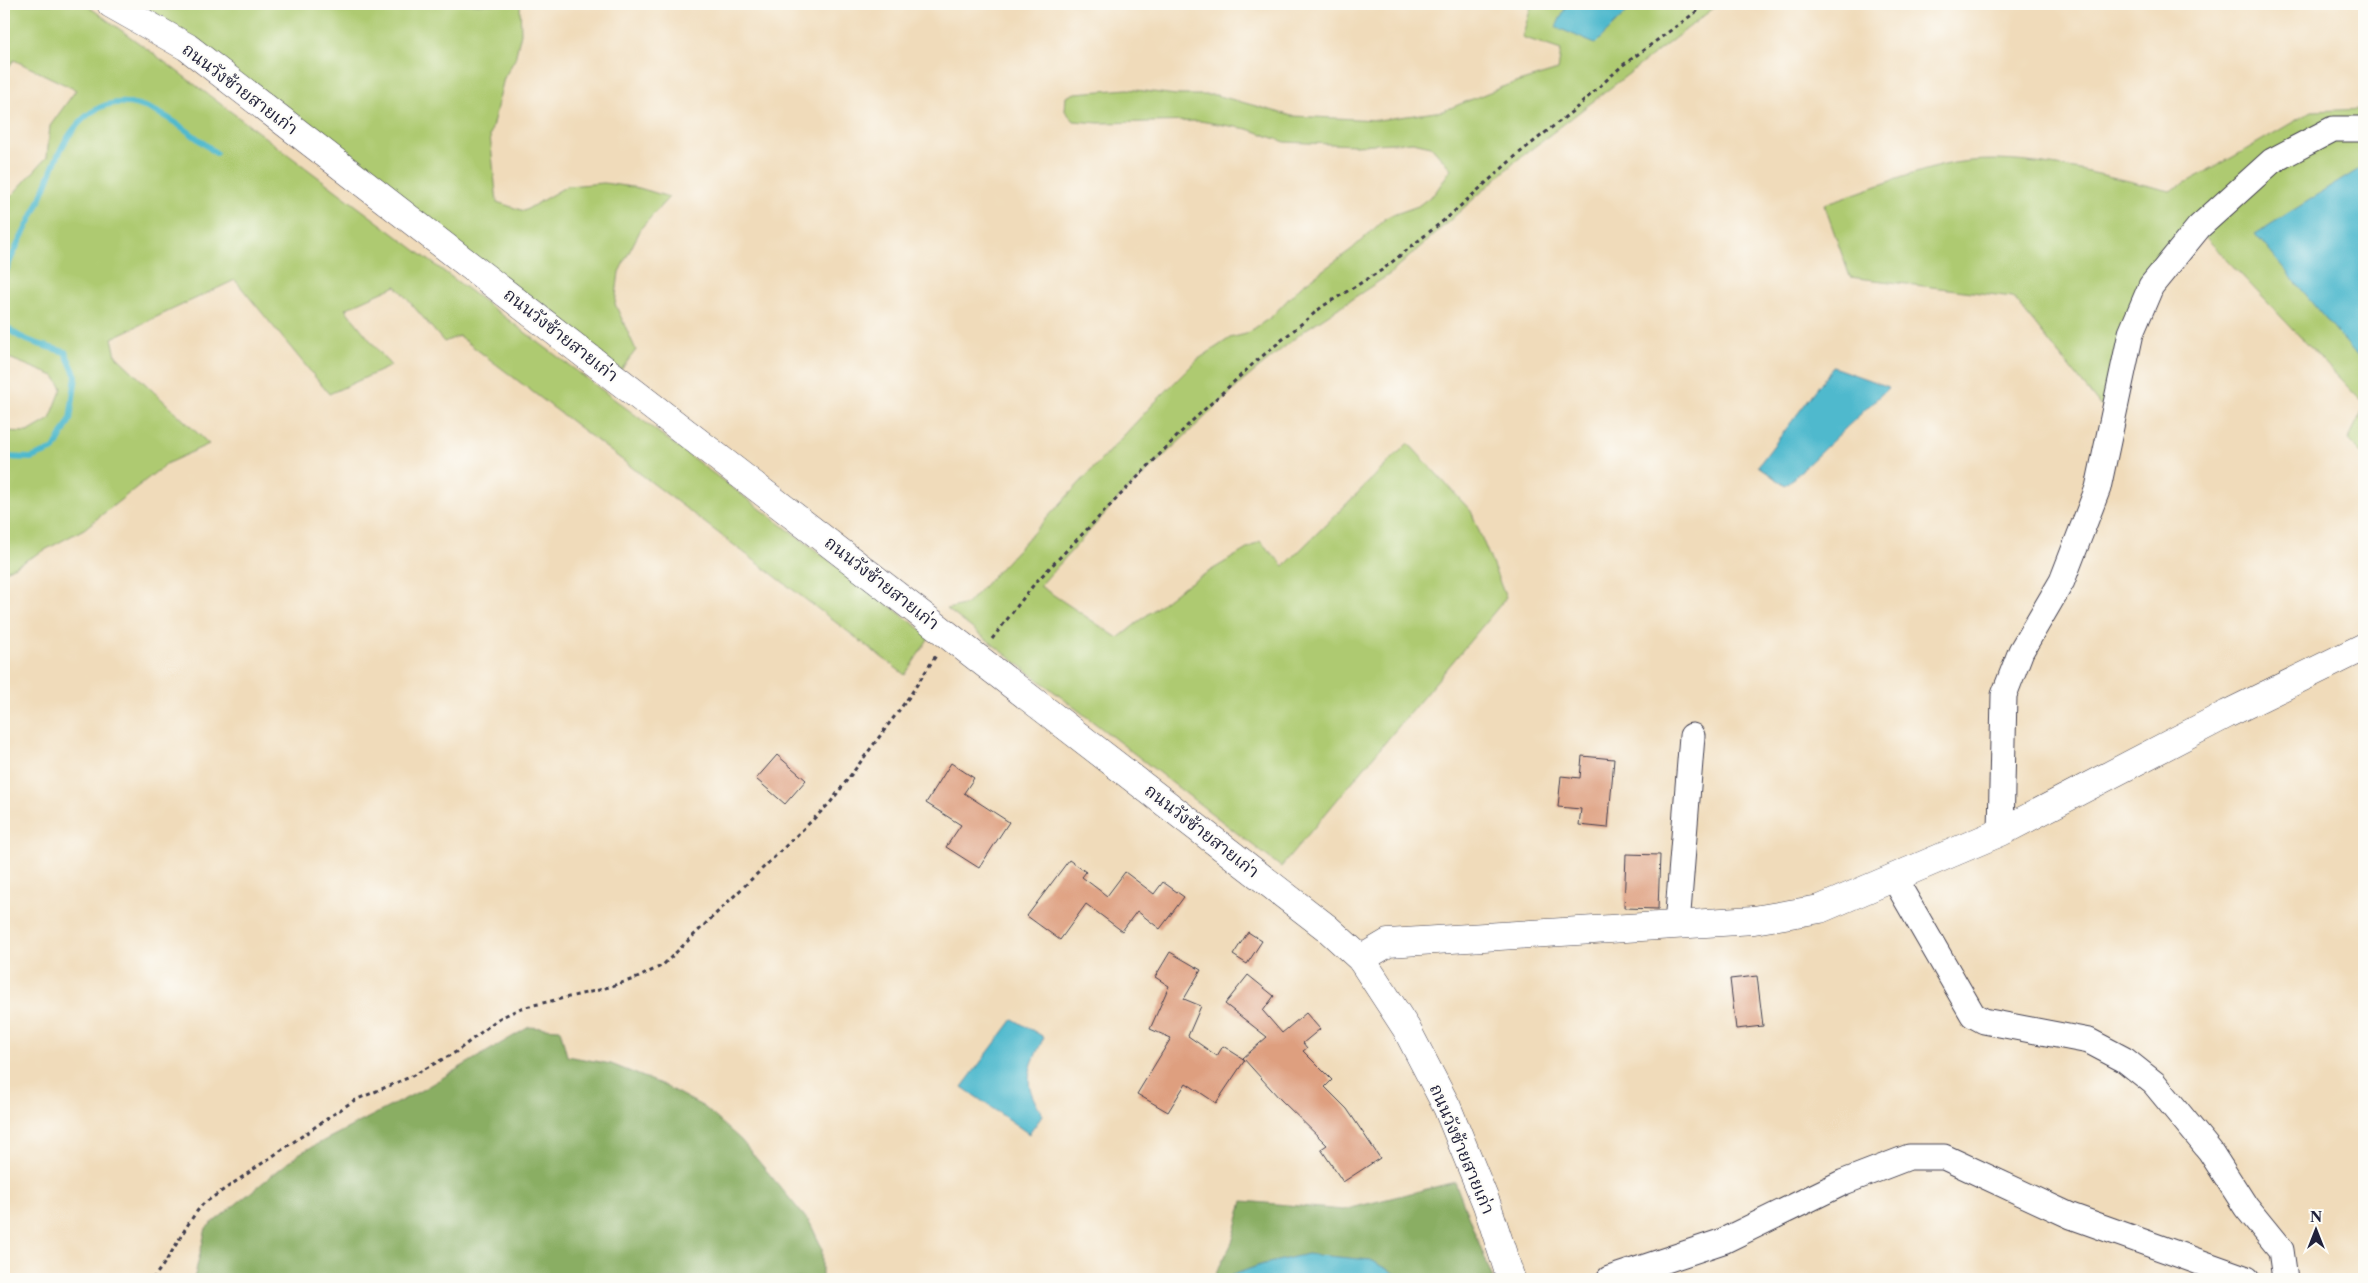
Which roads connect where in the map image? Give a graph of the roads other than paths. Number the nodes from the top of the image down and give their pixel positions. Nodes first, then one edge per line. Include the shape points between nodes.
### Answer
1 (111, 4) edge
2 (2364, 129) edge
3 (2364, 647) edge
4 (1692, 736) dead end
5 (2001, 832) junction
6 (1894, 878) junction
7 (1677, 925) junction
8 (1361, 960) junction
9 (1511, 1279) edge
10 (1609, 1279) edge
11 (2247, 1279) edge
12 (2285, 1279) edge

1 - 8 main road, ถนนวังซ้ายสายเก่า via 187,47 1320,922
2 - 5 street via 2333,129 2272,161 2199,227 2151,286 2130,333 2098,488 2062,581 2021,650 2004,695
3 - 5 main road via 2226,714
4 - 7 street
5 - 6 main road
6 - 7 main road via 1820,909 1754,920
6 - 12 street via 1973,1015 1984,1021 2089,1041 2125,1060 2154,1083 2210,1151 2246,1207 2281,1250
7 - 8 main road via 1388,943
8 - 9 main road, ถนนวังซ้ายสายเก่า via 1406,1028 1448,1107 1487,1205
10 - 11 street via 1723,1241 1844,1182 1909,1157 1944,1157 2071,1216

